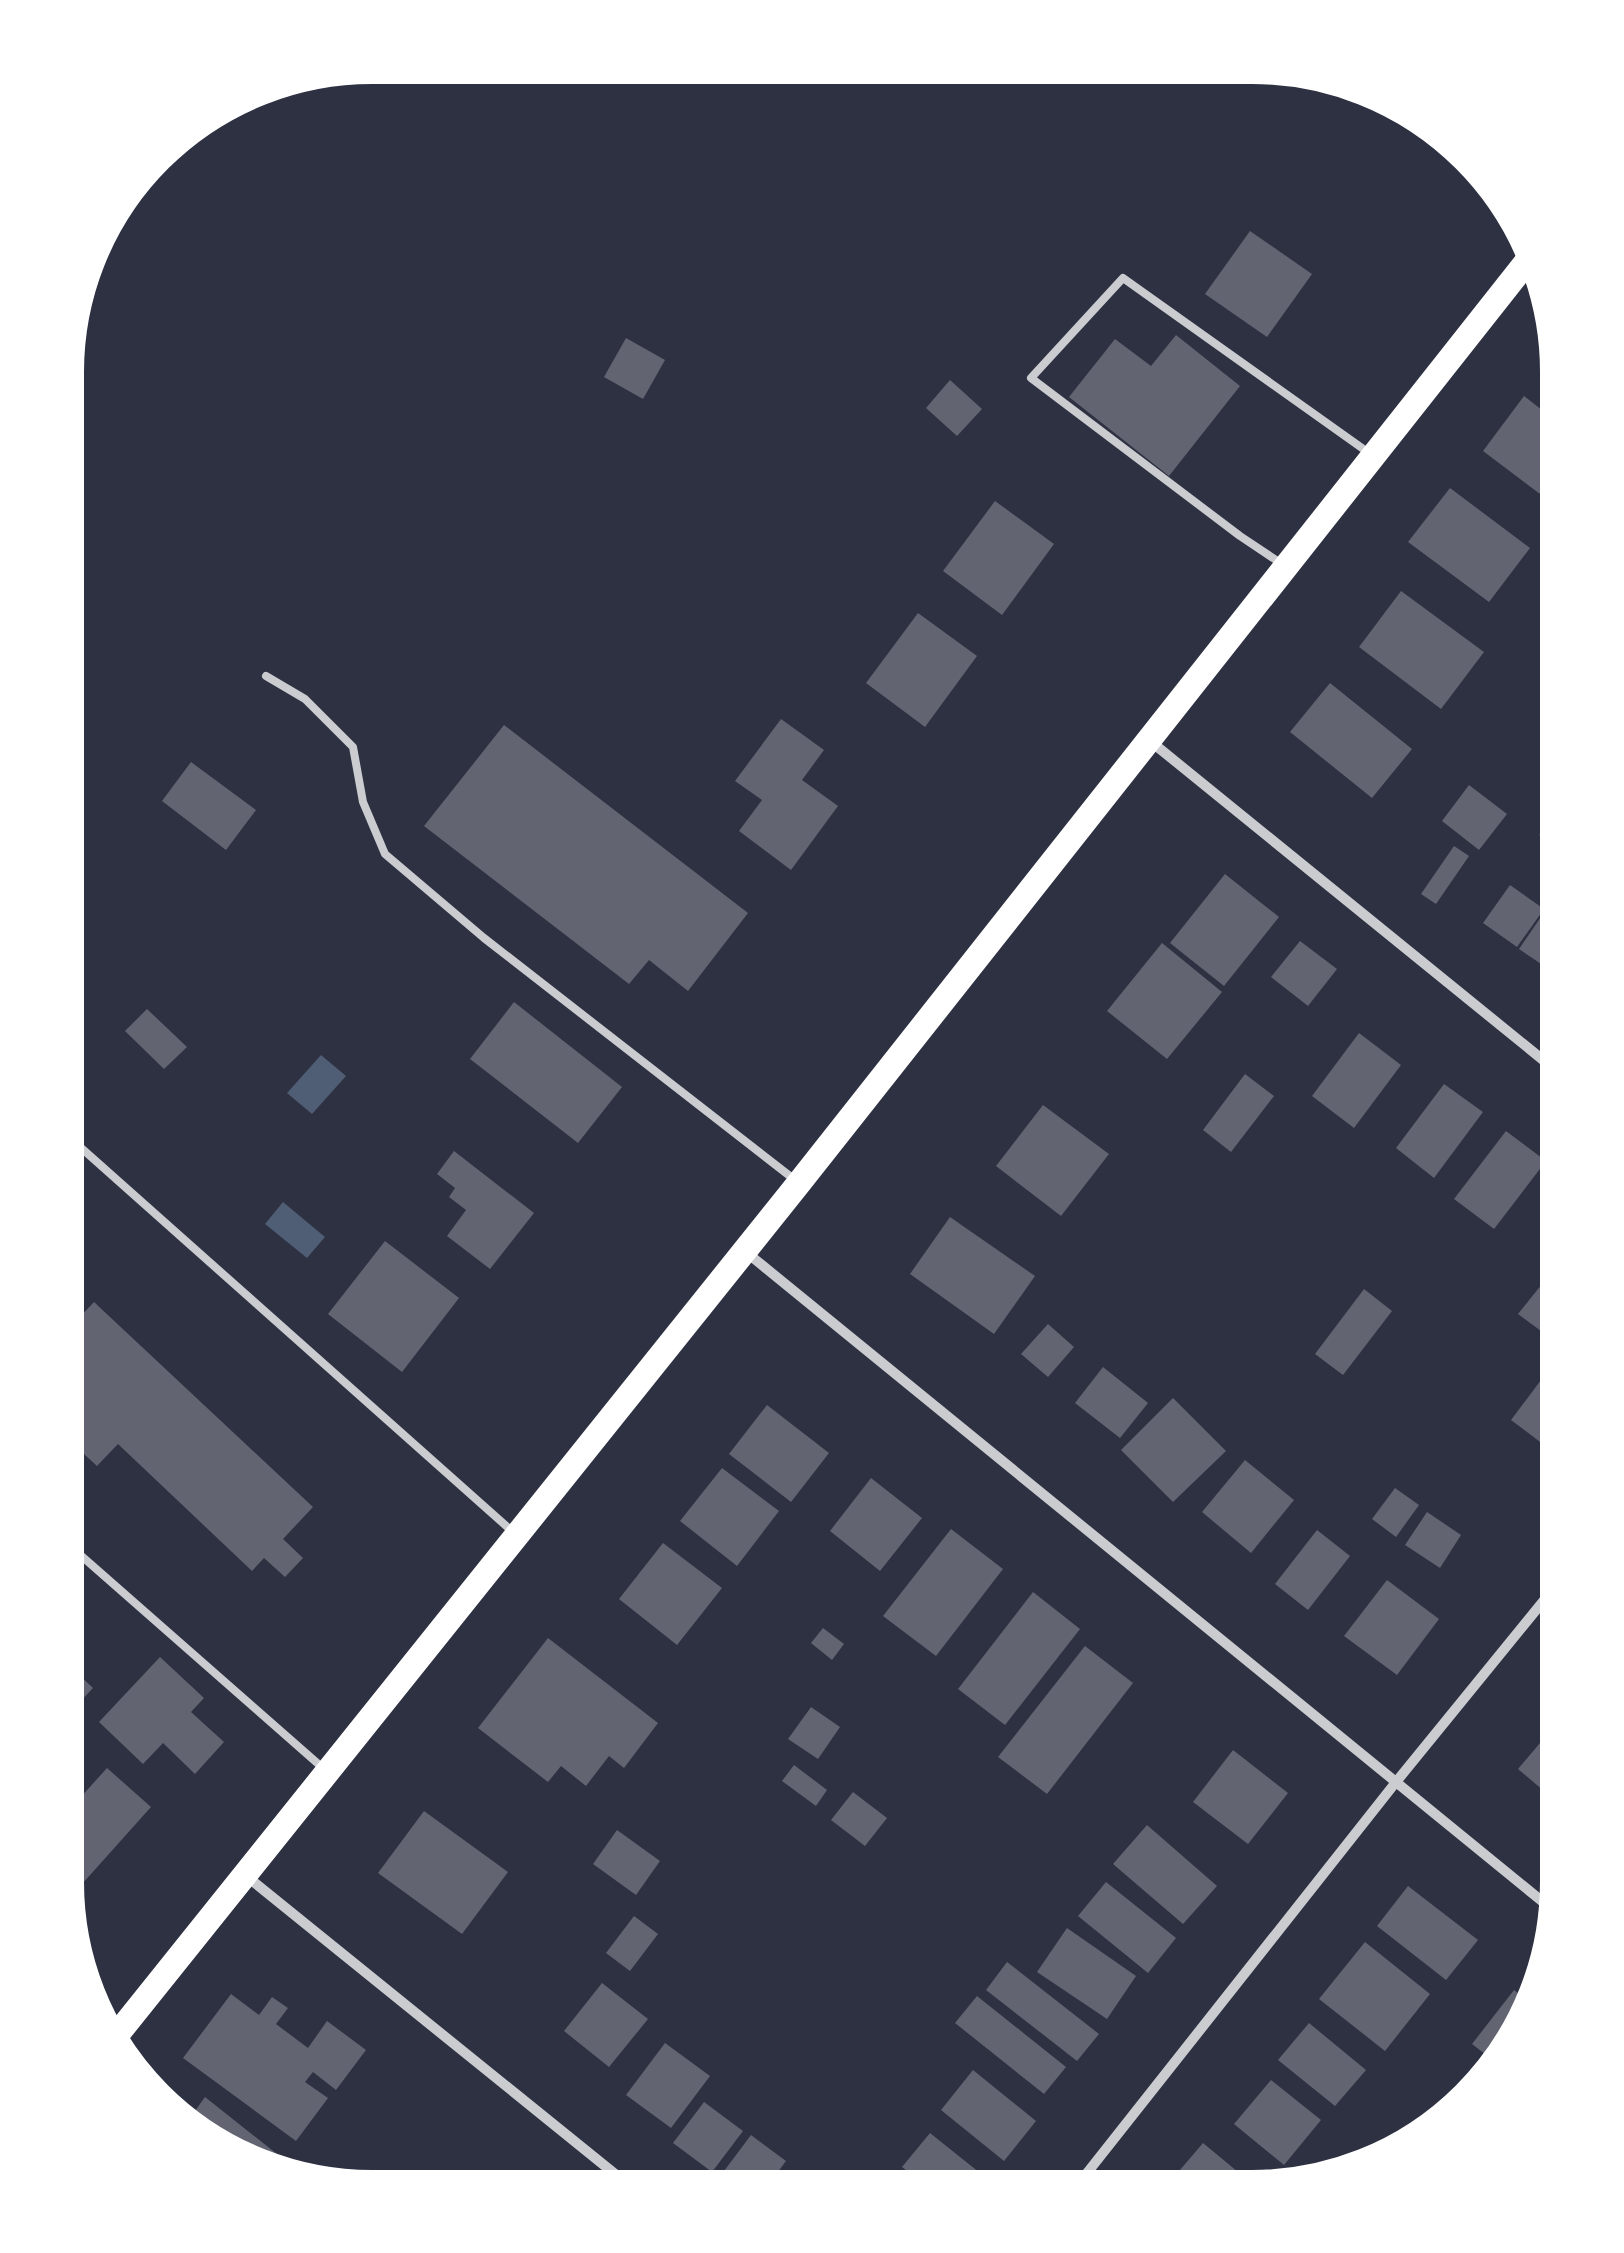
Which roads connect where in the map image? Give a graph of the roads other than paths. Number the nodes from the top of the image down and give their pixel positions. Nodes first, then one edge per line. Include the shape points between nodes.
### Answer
1 (1525, 263) edge
2 (1373, 455) junction
3 (1285, 566) junction
4 (266, 676) dead end
5 (1148, 739) junction
6 (1546, 1062) edge
7 (78, 1145) edge
8 (799, 1183) junction
9 (744, 1250) junction
10 (517, 1535) junction
11 (78, 1554) edge
12 (1546, 1599) edge
13 (327, 1772) junction
14 (1396, 1782) junction
15 (244, 1875) junction
16 (1545, 1905) edge
17 (119, 2032) edge
18 (617, 2176) edge
19 (1085, 2176) edge

1 - 2 main road
2 - 3 main road
2 - 3 lane via 1123,278 1031,378
3 - 5 main road
4 - 8 lane via 305,699 352,747 385,854
5 - 6 street
5 - 8 main road
7 - 10 lane
8 - 9 main road
9 - 10 main road
9 - 14 street
10 - 13 main road
11 - 13 lane
12 - 14 street
13 - 15 main road
14 - 16 street
14 - 19 street
15 - 17 main road
15 - 18 street

